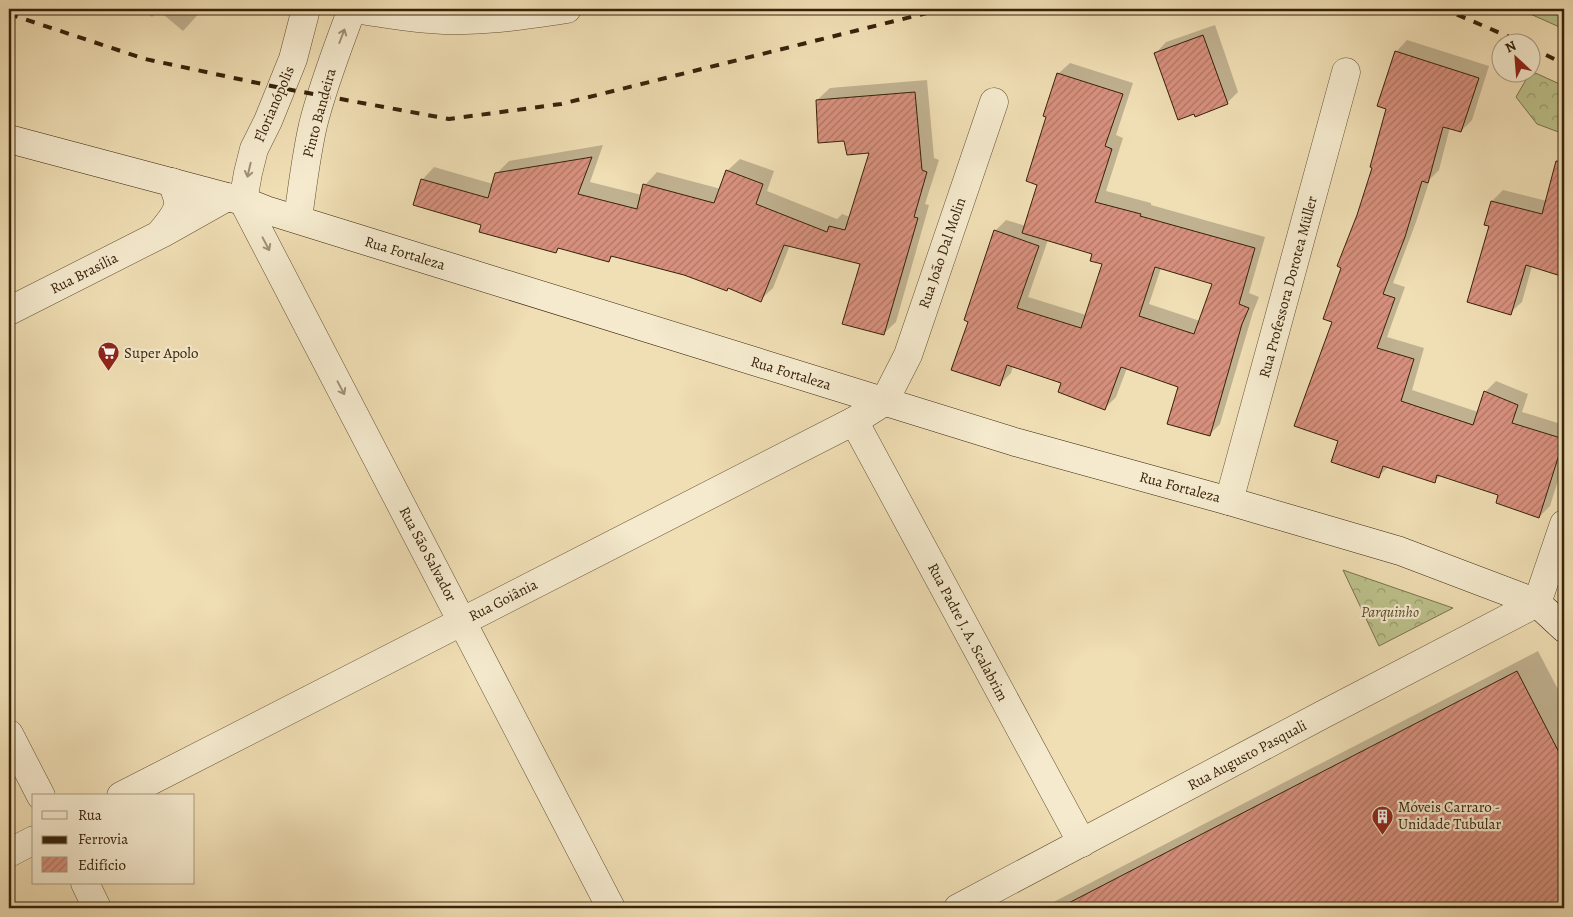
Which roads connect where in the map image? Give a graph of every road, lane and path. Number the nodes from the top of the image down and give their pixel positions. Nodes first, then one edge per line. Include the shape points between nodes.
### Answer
1 (306, 9) edge
2 (353, 9) edge
3 (568, 9) edge
4 (1346, 72) dead end
5 (994, 102) dead end
6 (9, 139) edge
7 (172, 182) junction
8 (235, 199) junction
9 (298, 219) junction
10 (159, 235) junction
11 (9, 312) edge
12 (884, 402) junction
13 (854, 421) junction
14 (1229, 501) junction
15 (1564, 524) edge
16 (1537, 603) junction
17 (462, 621) junction
18 (1564, 628) edge
19 (9, 734) edge
20 (40, 794) edge
21 (124, 794) edge
22 (32, 841) edge
23 (1082, 843) junction
24 (9, 853) edge
25 (85, 884) edge
26 (97, 908) edge
27 (611, 908) edge
28 (958, 908) edge

1 -> 8 street, Florianópolis via 293,59
2 - 3 street via 428,19 469,20 511,18
9 -> 2 street, Pinto Bandeira via 314,123
4 - 14 street, Rua Professora Dorotea Müller
5 - 12 street, Rua João Dal Molin via 908,355
6 - 7 street, Rua Fortaleza
7 - 8 street, Rua Fortaleza
7 - 10 street, Rua Brasília via 178,203 171,220
8 - 9 street, Rua Fortaleza
8 - 10 street, Rua Brasília
8 -> 17 street, Rua São Salvador
9 - 12 street, Rua Fortaleza
10 - 11 street, Rua Brasília
12 - 13 street, Rua Goiânia
12 - 14 street, Rua Fortaleza
13 - 17 street, Rua Goiânia
13 - 23 street, Rua Padre J. A. Scalabrim
14 - 16 street, Rua Fortaleza via 1400,550
15 - 16 street
16 - 18 street, Rua Fortaleza
16 - 23 street, Rua Augusto Pasquali
17 - 21 street, Rua Goiânia
17 - 27 street, Rua São Salvador
19 - 20 street
22 - 24 street
23 - 28 street, Rua Augusto Pasquali
25 - 26 street

